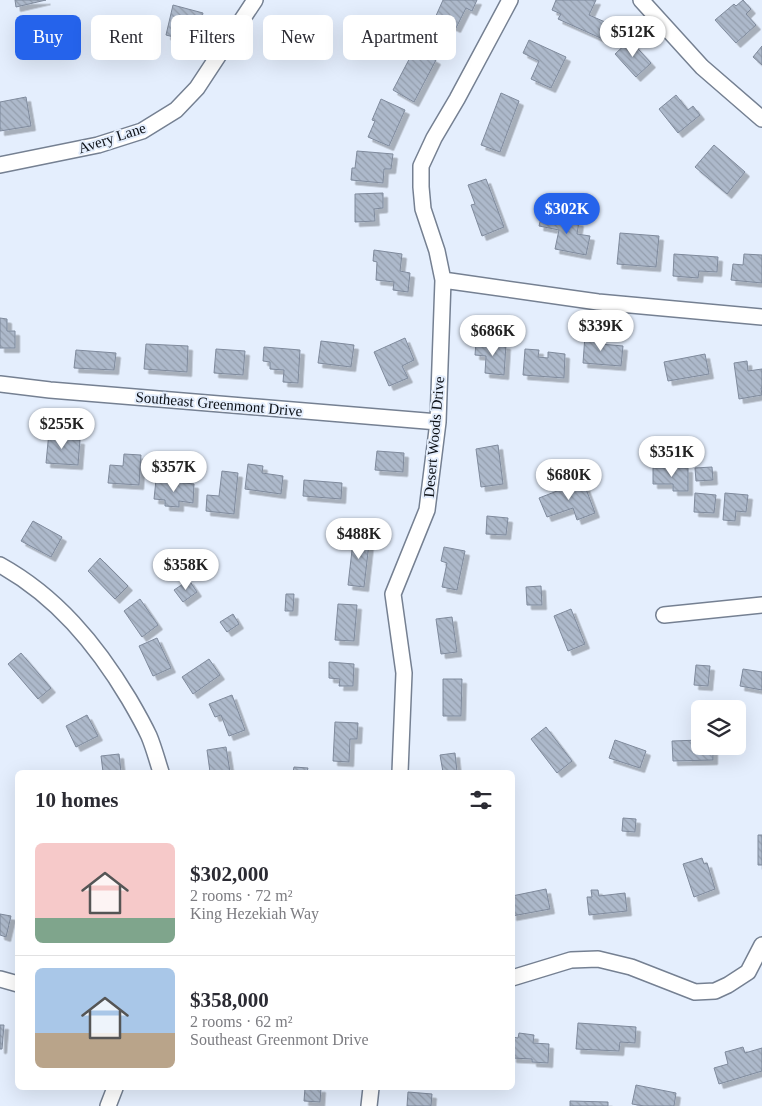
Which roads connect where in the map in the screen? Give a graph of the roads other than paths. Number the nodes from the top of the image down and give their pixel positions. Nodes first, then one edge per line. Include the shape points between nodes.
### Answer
1 (255, 0) edge
2 (510, 0) edge
3 (641, 0) edge
4 (762, 119) edge
5 (0, 165) edge
6 (444, 280) junction
7 (762, 317) edge
8 (0, 384) edge
9 (438, 422) junction
10 (0, 565) edge
11 (762, 605) edge
12 (664, 615) dead end
13 (160, 770) edge
14 (400, 770) edge
15 (762, 946) edge
16 (515, 977) edge
17 (0, 979) edge
18 (15, 983) edge
19 (114, 1090) edge
20 (371, 1090) edge
21 (108, 1106) edge
22 (369, 1106) edge

1 - 5 street, Avery Lane via 197,88 176,110 142,131 98,145
2 - 6 street, Desert Woods Drive via 421,166 423,209
3 - 4 street via 702,67
6 - 7 street via 598,302
6 - 9 street, Desert Woods Drive
8 - 9 street, Southeast Greenmont Drive
9 - 14 street, Desert Woods Drive via 427,510 393,594 404,673
10 - 13 street via 50,599 104,661 136,712
11 - 12 street
15 - 16 street via 748,972 715,991 695,992 631,967 598,959 570,960
17 - 18 street
19 - 21 street
20 - 22 street

